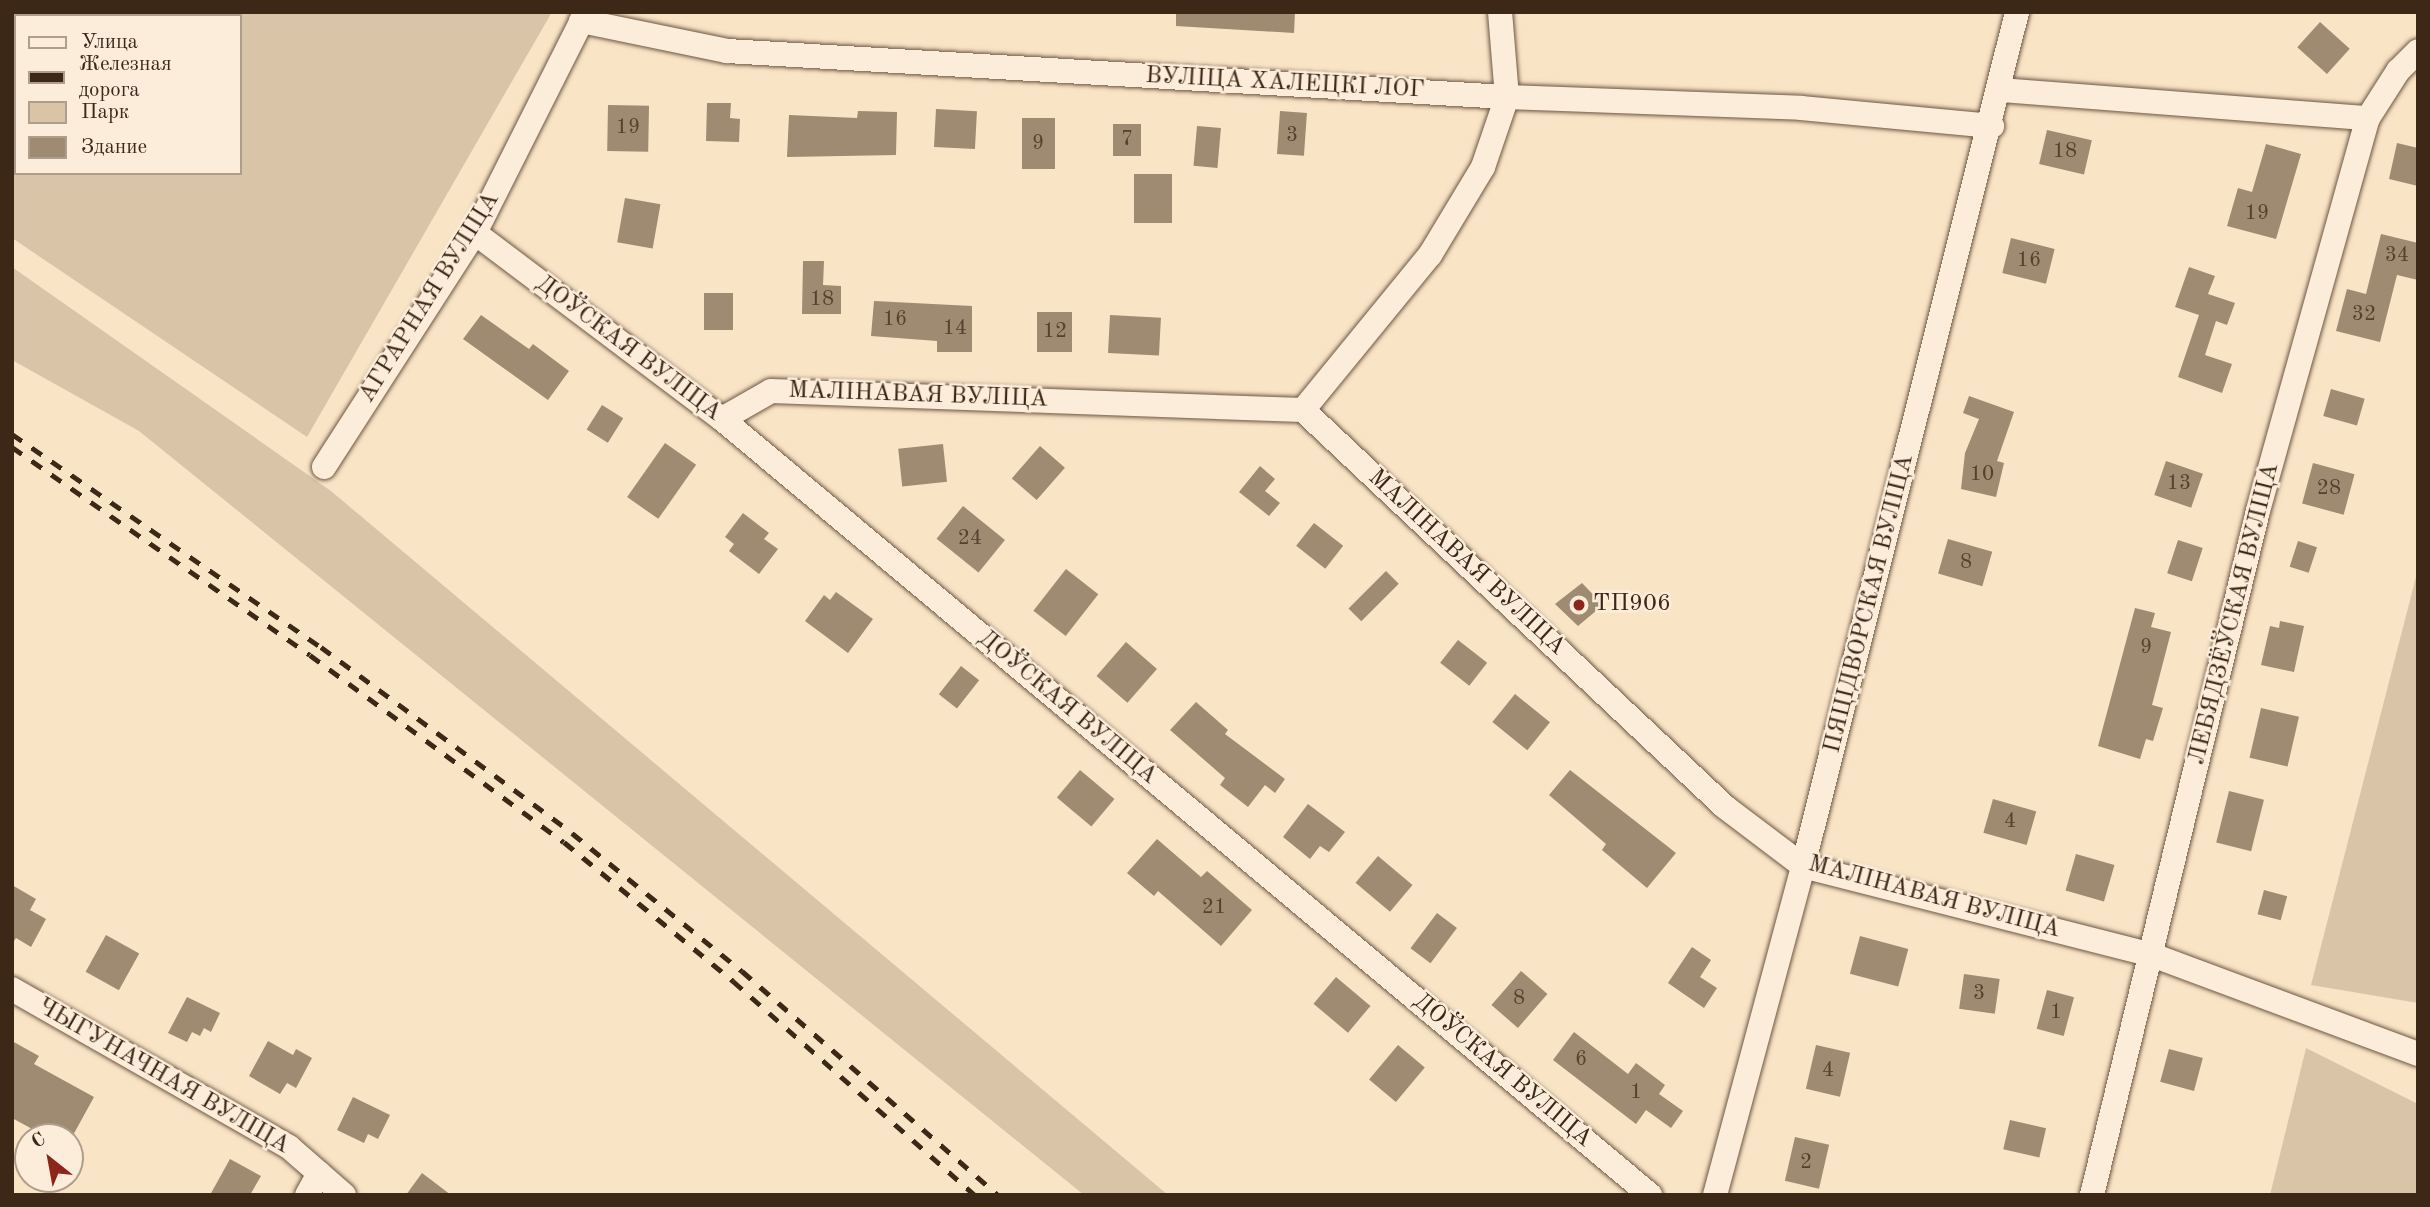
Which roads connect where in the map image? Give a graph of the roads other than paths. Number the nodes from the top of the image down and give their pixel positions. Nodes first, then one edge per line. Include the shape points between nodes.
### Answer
1 (1500, 12) edge
2 (2017, 12) edge
3 (584, 17) edge
4 (2418, 51) edge
5 (2000, 90) junction
6 (1507, 97) junction
7 (2368, 118) junction
8 (1992, 126) junction
9 (475, 233) junction
10 (1303, 410) junction
11 (722, 419) junction
12 (324, 467) dead end
13 (1803, 866) junction
14 (2152, 954) junction
15 (12, 989) edge
16 (2418, 1054) edge
17 (319, 1173) junction
18 (307, 1195) edge
19 (344, 1195) edge
20 (1650, 1195) edge
21 (1716, 1195) edge
22 (2092, 1195) edge

1 - 6 street
2 - 5 street, ПЯЦІДВОРСКАЯ ВУЛІЦА
3 - 6 street, ВУЛІЦА ХАЛЕЦКІ ЛОГ via 727,51
3 - 9 street, АГРАРНАЯ ВУЛІЦА
4 - 7 street, ЛЕБЯДЗЁЎСКАЯ ВУЛІЦА via 2398,71
5 - 7 street
5 - 8 street, ПЯЦІДВОРСКАЯ ВУЛІЦА
6 - 8 street, ВУЛІЦА ХАЛЕЦКІ ЛОГ via 1801,108
6 - 10 street via 1483,167 1430,255
7 - 14 street, ЛЕБЯДЗЁЎСКАЯ ВУЛІЦА via 2258,511
8 - 13 street, ПЯЦІДВОРСКАЯ ВУЛІЦА
9 - 11 street, ДОЎСКАЯ ВУЛІЦА
9 - 12 street, АГРАРНАЯ ВУЛІЦА
10 - 11 street, МАЛІНАВАЯ ВУЛІЦА via 771,391
10 - 13 street, МАЛІНАВАЯ ВУЛІЦА via 1725,807
11 - 20 street, ДОЎСКАЯ ВУЛІЦА
13 - 14 street, МАЛІНАВАЯ ВУЛІЦА
13 - 21 street, ПЯЦІДВОРСКАЯ ВУЛІЦА
14 - 16 street, МАЛІНАВАЯ ВУЛІЦА
14 - 22 street, ЛЕБЯДЗЁЎСКАЯ ВУЛІЦА
15 - 17 street, ЧЫГУНАЧНАЯ ВУЛІЦА via 289,1147
17 - 18 street
17 - 19 street, ЧЫГУНАЧНАЯ ВУЛІЦА

